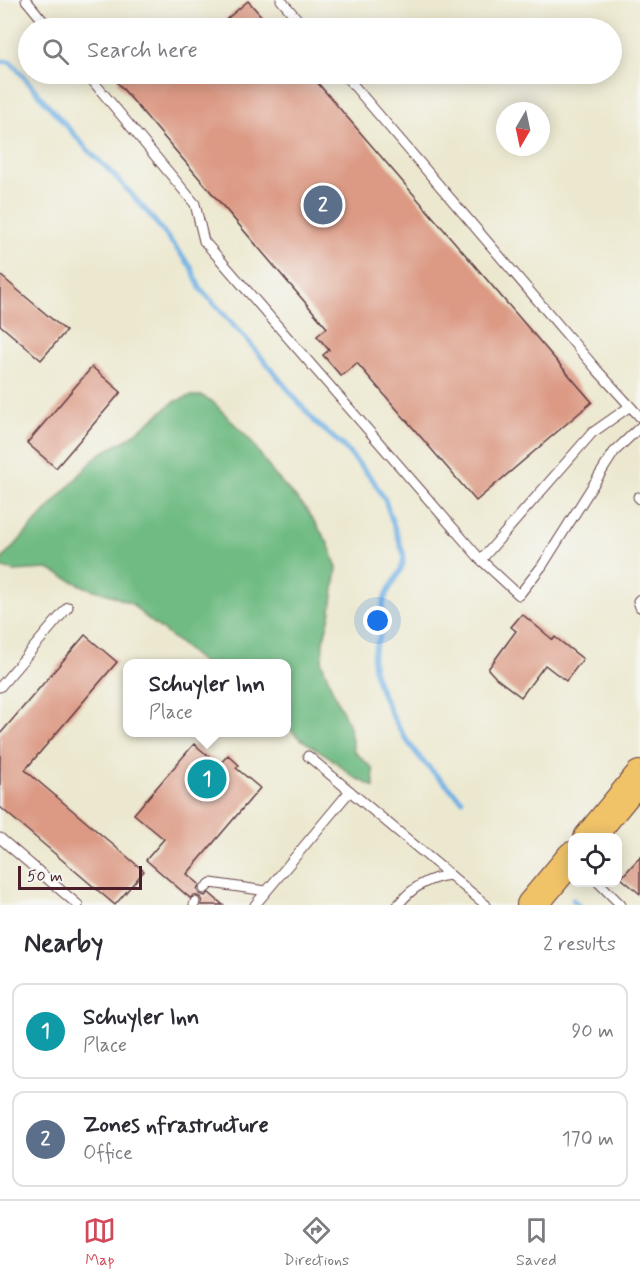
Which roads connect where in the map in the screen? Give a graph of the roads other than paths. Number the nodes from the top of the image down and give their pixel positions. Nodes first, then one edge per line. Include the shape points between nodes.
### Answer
1 (26, 0) edge
2 (281, 0) edge
3 (41, 18) edge
4 (296, 18) edge
5 (95, 84) edge
6 (353, 84) edge
7 (629, 407) junction
8 (640, 417) edge
9 (640, 427) edge
10 (481, 560) junction
11 (640, 599) edge
12 (68, 607) dead end
13 (640, 607) edge
14 (0, 687) edge
15 (308, 756) dead end
16 (640, 776) edge
17 (350, 791) junction
18 (592, 833) edge
19 (0, 838) edge
20 (568, 863) edge
21 (450, 875) junction
22 (603, 887) edge
23 (204, 889) dead end
24 (266, 891) junction
25 (78, 905) edge
26 (255, 905) edge
27 (398, 905) edge
28 (486, 905) edge
29 (532, 905) edge
30 (621, 905) edge

1 - 3 lane
2 - 4 lane
5 - 10 lane via 195,204 204,241
6 - 7 lane
7 - 8 lane
7 - 10 lane via 592,433
9 - 10 lane via 614,452 542,566 519,595
11 - 13 lane
12 - 14 lane
15 - 17 lane
16 - 18 main road
17 - 21 lane
17 - 24 lane
19 - 25 lane
20 - 29 main road
21 - 27 lane via 420,884
21 - 28 lane
22 - 30 lane
23 - 24 lane via 211,883
24 - 26 lane

